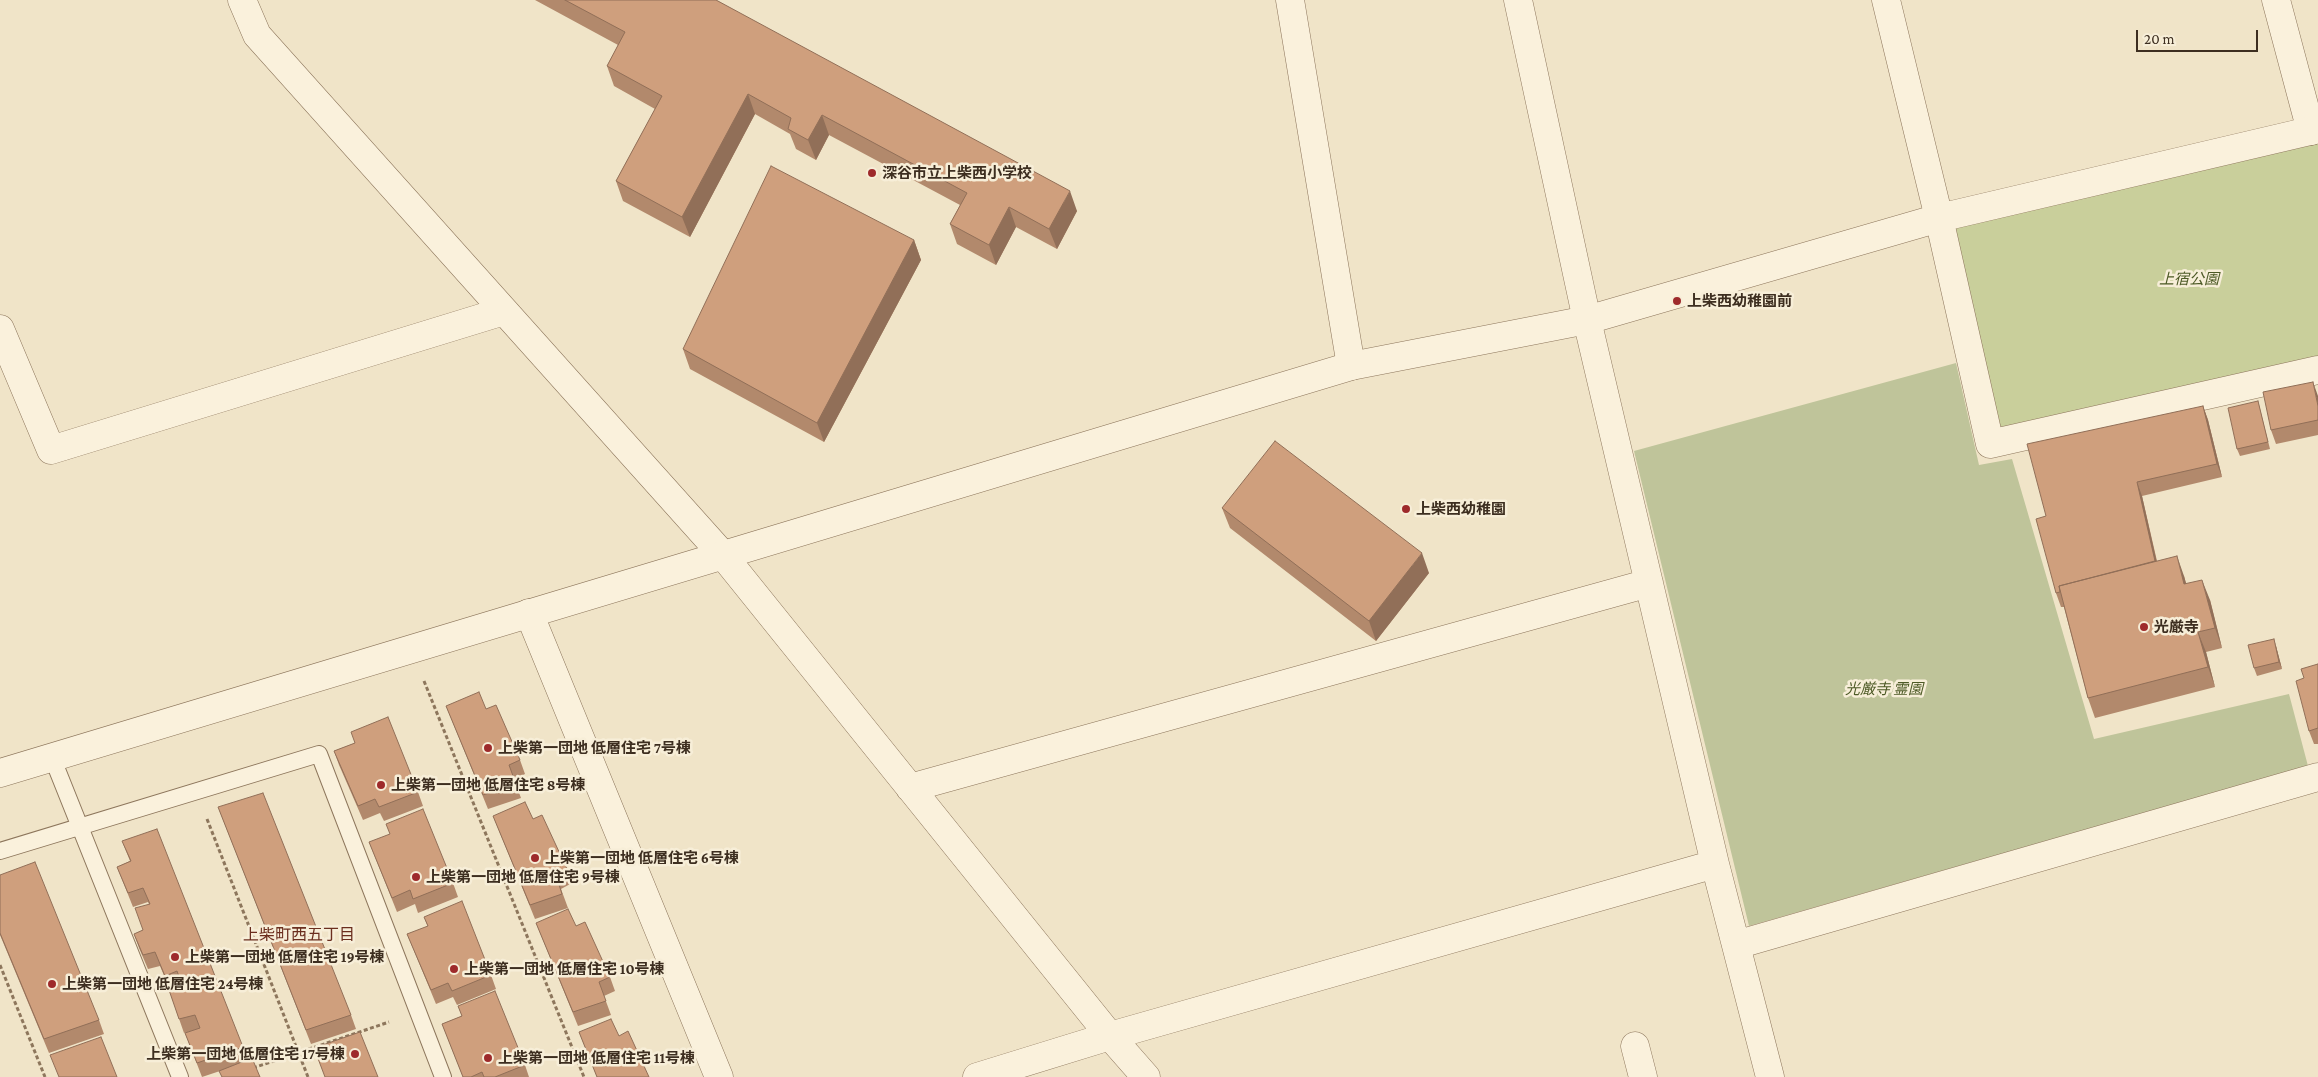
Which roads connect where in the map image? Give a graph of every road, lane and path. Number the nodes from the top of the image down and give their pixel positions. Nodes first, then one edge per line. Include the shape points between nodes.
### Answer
1 (242, 0) edge
2 (1290, 0) edge
3 (1518, 0) edge
4 (1886, 0) edge
5 (2276, 0) edge
6 (2314, 130) edge
7 (1939, 218) junction
8 (504, 311) junction
9 (1587, 320) junction
10 (0, 329) edge
11 (1351, 366) junction
12 (2318, 370) edge
13 (722, 554) junction
14 (1649, 583) junction
15 (528, 613) junction
16 (435, 707) dead end
17 (52, 758) junction
18 (0, 773) edge
19 (2318, 777) edge
20 (910, 788) junction
21 (196, 792) junction
22 (80, 827) junction
23 (0, 851) edge
24 (1715, 864) junction
25 (1736, 945) junction
26 (0, 965) edge
27 (418, 1012) junction
28 (1110, 1036) junction
29 (1635, 1046) dead end
30 (298, 1053) junction
31 (246, 1071) edge
32 (45, 1077) edge
33 (180, 1077) edge
34 (308, 1077) edge
35 (443, 1077) edge
36 (584, 1077) edge
37 (719, 1077) edge
38 (976, 1077) edge
39 (1146, 1077) edge
40 (1643, 1077) edge
41 (1770, 1077) edge

1 - 8 street via 257,35
2 - 11 street
3 - 9 street
4 - 7 street
5 - 6 street
6 - 7 street
7 - 9 street
7 - 12 street via 1990,444
8 - 10 street via 51,450
8 - 13 street
9 - 11 street
9 - 14 street
11 - 13 street
13 - 15 street
13 - 20 street
14 - 20 street
14 - 24 street
15 - 17 street
15 - 37 street
16 - 36 path
17 - 18 street
17 - 22 lane
19 - 25 street
20 - 28 street
21 - 22 lane
21 - 27 lane via 319,754
21 - 30 path
22 - 23 lane
22 - 33 lane
24 - 25 street
24 - 28 street
25 - 41 street
26 - 32 path
27 - 30 path
27 - 35 lane
28 - 38 street
28 - 39 street
29 - 40 street
30 - 31 path
30 - 34 path

